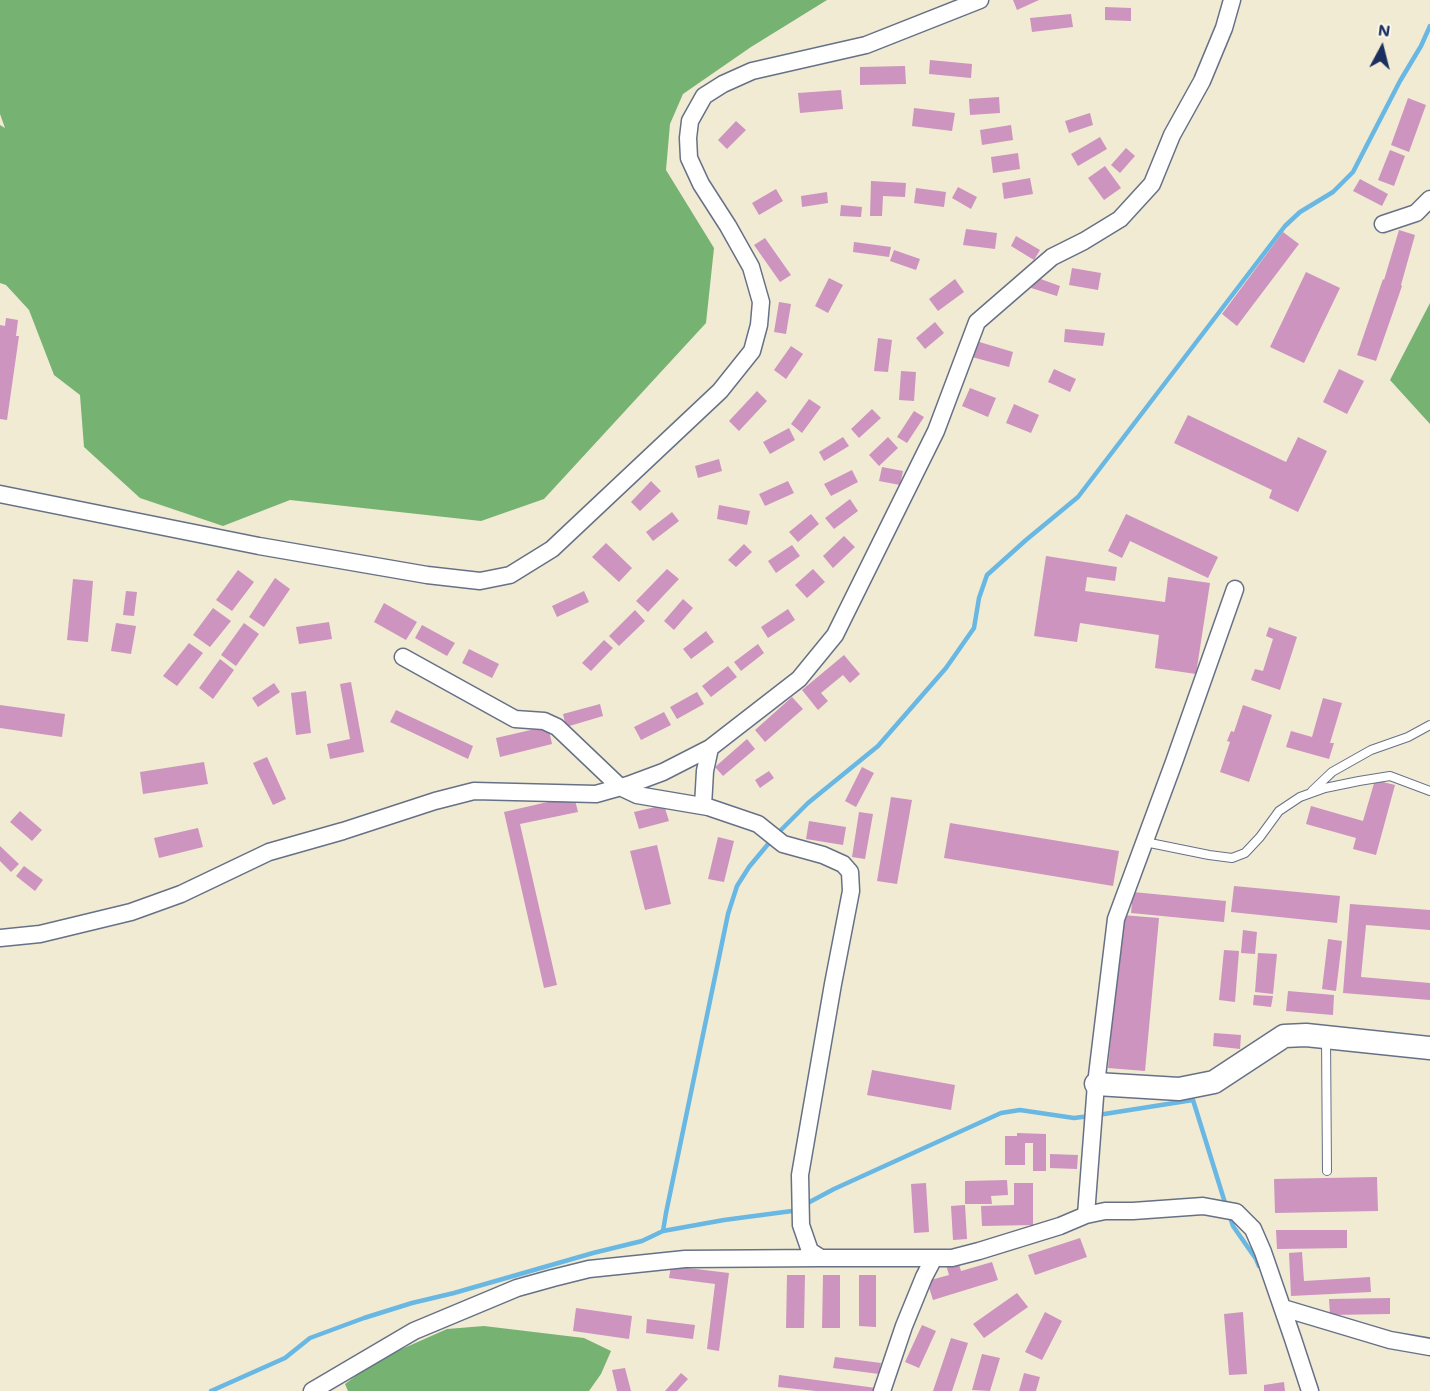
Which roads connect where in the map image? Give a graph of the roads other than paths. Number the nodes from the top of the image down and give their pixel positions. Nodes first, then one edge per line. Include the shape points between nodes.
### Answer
1 (980, 0) edge
2 (1232, 0) edge
3 (1430, 199) edge
4 (1383, 224) dead end
5 (0, 494) edge
6 (1234, 589) dead end
7 (403, 657) dead end
8 (1430, 725) edge
9 (710, 747) junction
10 (620, 787) junction
11 (1430, 791) edge
12 (1310, 794) junction
13 (703, 806) junction
14 (1145, 842) junction
15 (0, 938) edge
16 (1326, 1037) junction
17 (1430, 1048) edge
18 (1096, 1083) junction
19 (1328, 1171) dead end
20 (1086, 1215) junction
21 (821, 1258) junction
22 (934, 1258) junction
23 (1282, 1308) junction
24 (1430, 1347) edge
25 (312, 1391) edge
26 (882, 1391) edge
27 (1310, 1391) edge

1 - 5 street via 866,45 752,71 704,96 690,121 689,158 751,267 761,302 752,351 720,391 552,549 510,575 480,581 427,575
2 - 9 street via 1202,81 1152,184 1120,219 1052,257 976,322 936,431 834,635 799,679
3 - 4 street via 1416,213
6 - 14 street
7 - 10 street via 516,719 544,721 557,727
8 - 12 lane via 1342,766
9 - 10 street via 663,772
9 - 13 street
10 - 13 street via 637,795
10 - 15 street via 596,794 474,791 269,852 182,894 131,912 40,934
11 - 12 lane via 1390,776
12 - 14 lane via 1279,811 1245,853 1232,858
13 - 21 street via 758,825 783,844 823,855 843,864 850,872 851,891 800,1175 801,1225 810,1251
14 - 18 street via 1116,920
16 - 17 street
16 - 18 street via 1284,1036 1214,1082 1203,1085 1179,1089
16 - 19 lane
18 - 20 street
20 - 22 street via 979,1251
20 - 23 street via 1203,1206 1236,1212 1253,1229
21 - 22 street
21 - 25 street via 685,1259 589,1269 554,1278 517,1288 414,1331
22 - 26 street via 904,1326
23 - 24 street via 1390,1340
23 - 27 street

